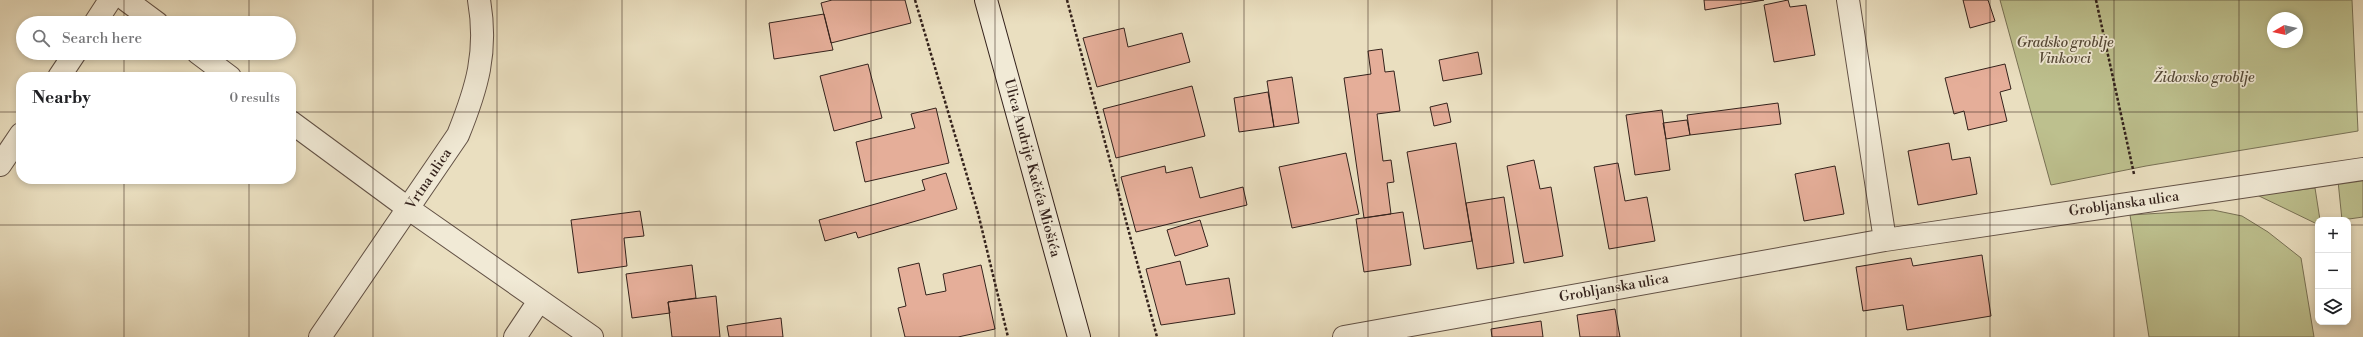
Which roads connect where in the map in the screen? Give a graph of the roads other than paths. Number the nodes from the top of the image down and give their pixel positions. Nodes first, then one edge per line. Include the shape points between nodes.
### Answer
1 (110, 0) edge
2 (126, 0) edge
3 (479, 0) edge
4 (986, 0) edge
5 (1848, 0) edge
6 (100, 16) edge
7 (148, 16) edge
8 (70, 60) edge
9 (207, 60) edge
10 (62, 72) edge
11 (223, 72) edge
12 (296, 126) edge
13 (16, 141) edge
14 (0, 165) edge
15 (2363, 169) edge
16 (409, 209) junction
17 (1885, 240) junction
18 (539, 302) junction
19 (320, 337) edge
20 (515, 337) edge
21 (592, 337) edge
22 (1079, 337) edge
23 (1344, 337) edge

1 - 6 street
2 - 7 street
3 - 16 street, Vrtna ulica via 483,23 481,65 469,108 458,135
4 - 22 street, Ulica Andrije Kačića Miošića
5 - 17 street
8 - 10 street
9 - 11 street
12 - 16 street
13 - 14 street
15 - 17 street, Grobljanska ulica
16 - 18 street
16 - 19 street, Vrtna ulica
17 - 23 street, Grobljanska ulica
18 - 20 street
18 - 21 street

